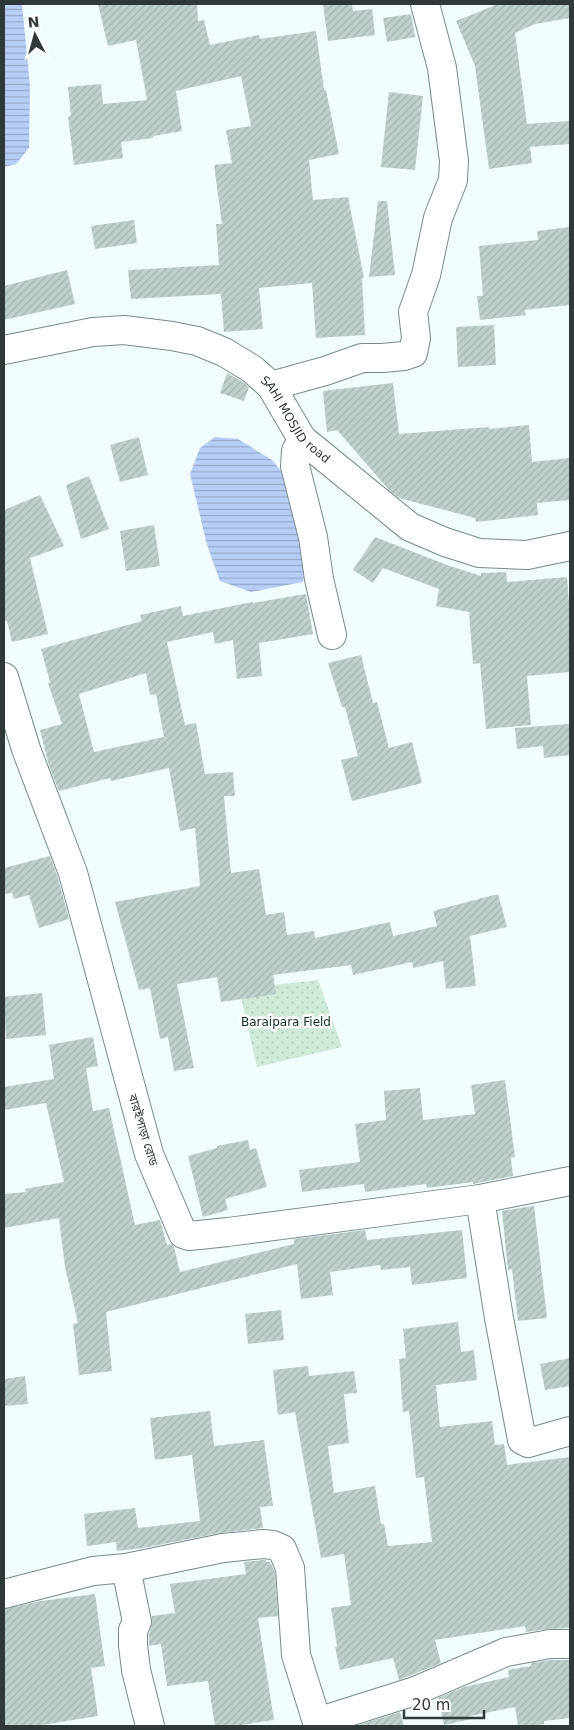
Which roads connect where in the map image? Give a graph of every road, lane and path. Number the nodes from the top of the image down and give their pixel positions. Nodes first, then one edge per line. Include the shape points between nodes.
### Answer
1 (425, 4) edge
2 (4, 350) edge
3 (271, 386) junction
4 (302, 439) junction
5 (570, 546) edge
6 (332, 635) dead end
7 (4, 677) edge
8 (570, 1181) edge
9 (480, 1199) junction
10 (570, 1431) edge
11 (126, 1568) junction
12 (4, 1594) edge
13 (570, 1644) edge
14 (318, 1724) edge
15 (150, 1726) edge

1 - 3 street via 442,68 454,161 453,180 438,218 426,275 413,312 416,338 413,352 390,358 362,358
2 - 3 street, SAHI MOSJID road via 93,332 124,330 172,336 197,341 224,352
3 - 4 street, SAHI MOSJID road
4 - 5 street, SAHI MOSJID road via 410,527 445,542 479,553 527,555
4 - 6 street via 296,450 295,466
7 - 9 street, বারইপাড়া রোড via 26,749 73,873 149,1154 183,1234 228,1232
8 - 9 street, বারইপাড়া রোড
9 - 10 street via 522,1440 528,1443
11 - 12 street via 92,1571
11 - 14 street via 223,1548 263,1544 282,1549 290,1568 296,1655
11 - 15 street via 137,1622 132,1645
13 - 14 street via 506,1652 415,1691

